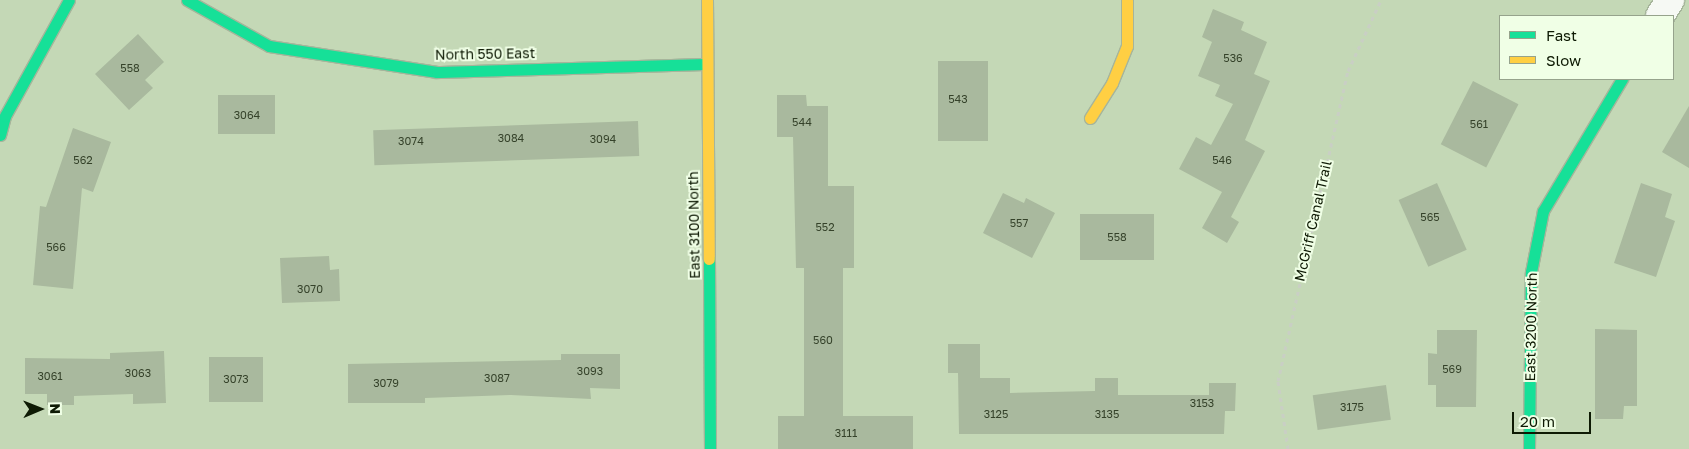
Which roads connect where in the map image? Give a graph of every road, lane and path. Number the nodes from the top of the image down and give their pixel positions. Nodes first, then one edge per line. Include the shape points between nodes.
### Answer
1 (69, 0) edge
2 (187, 0) edge
3 (707, 0) edge
4 (1127, 0) edge
5 (1381, 0) edge
6 (1670, 0) edge
7 (1661, 15) edge
8 (707, 64) junction
9 (1621, 80) edge
10 (1090, 118) dead end
11 (0, 135) edge
12 (710, 449) edge
13 (1288, 449) edge
14 (1529, 449) edge

1 - 11 street via 5,116
2 - 8 street, North 550 East via 269,46 436,72
3 - 8 street, East 3100 North
4 - 10 street via 1127,46 1112,83
5 - 13 path, McGriff Canal Trail via 1348,71 1278,382
6 - 7 street
8 - 12 street, East 3100 North
9 - 14 street, East 3200 North via 1543,211 1531,272

